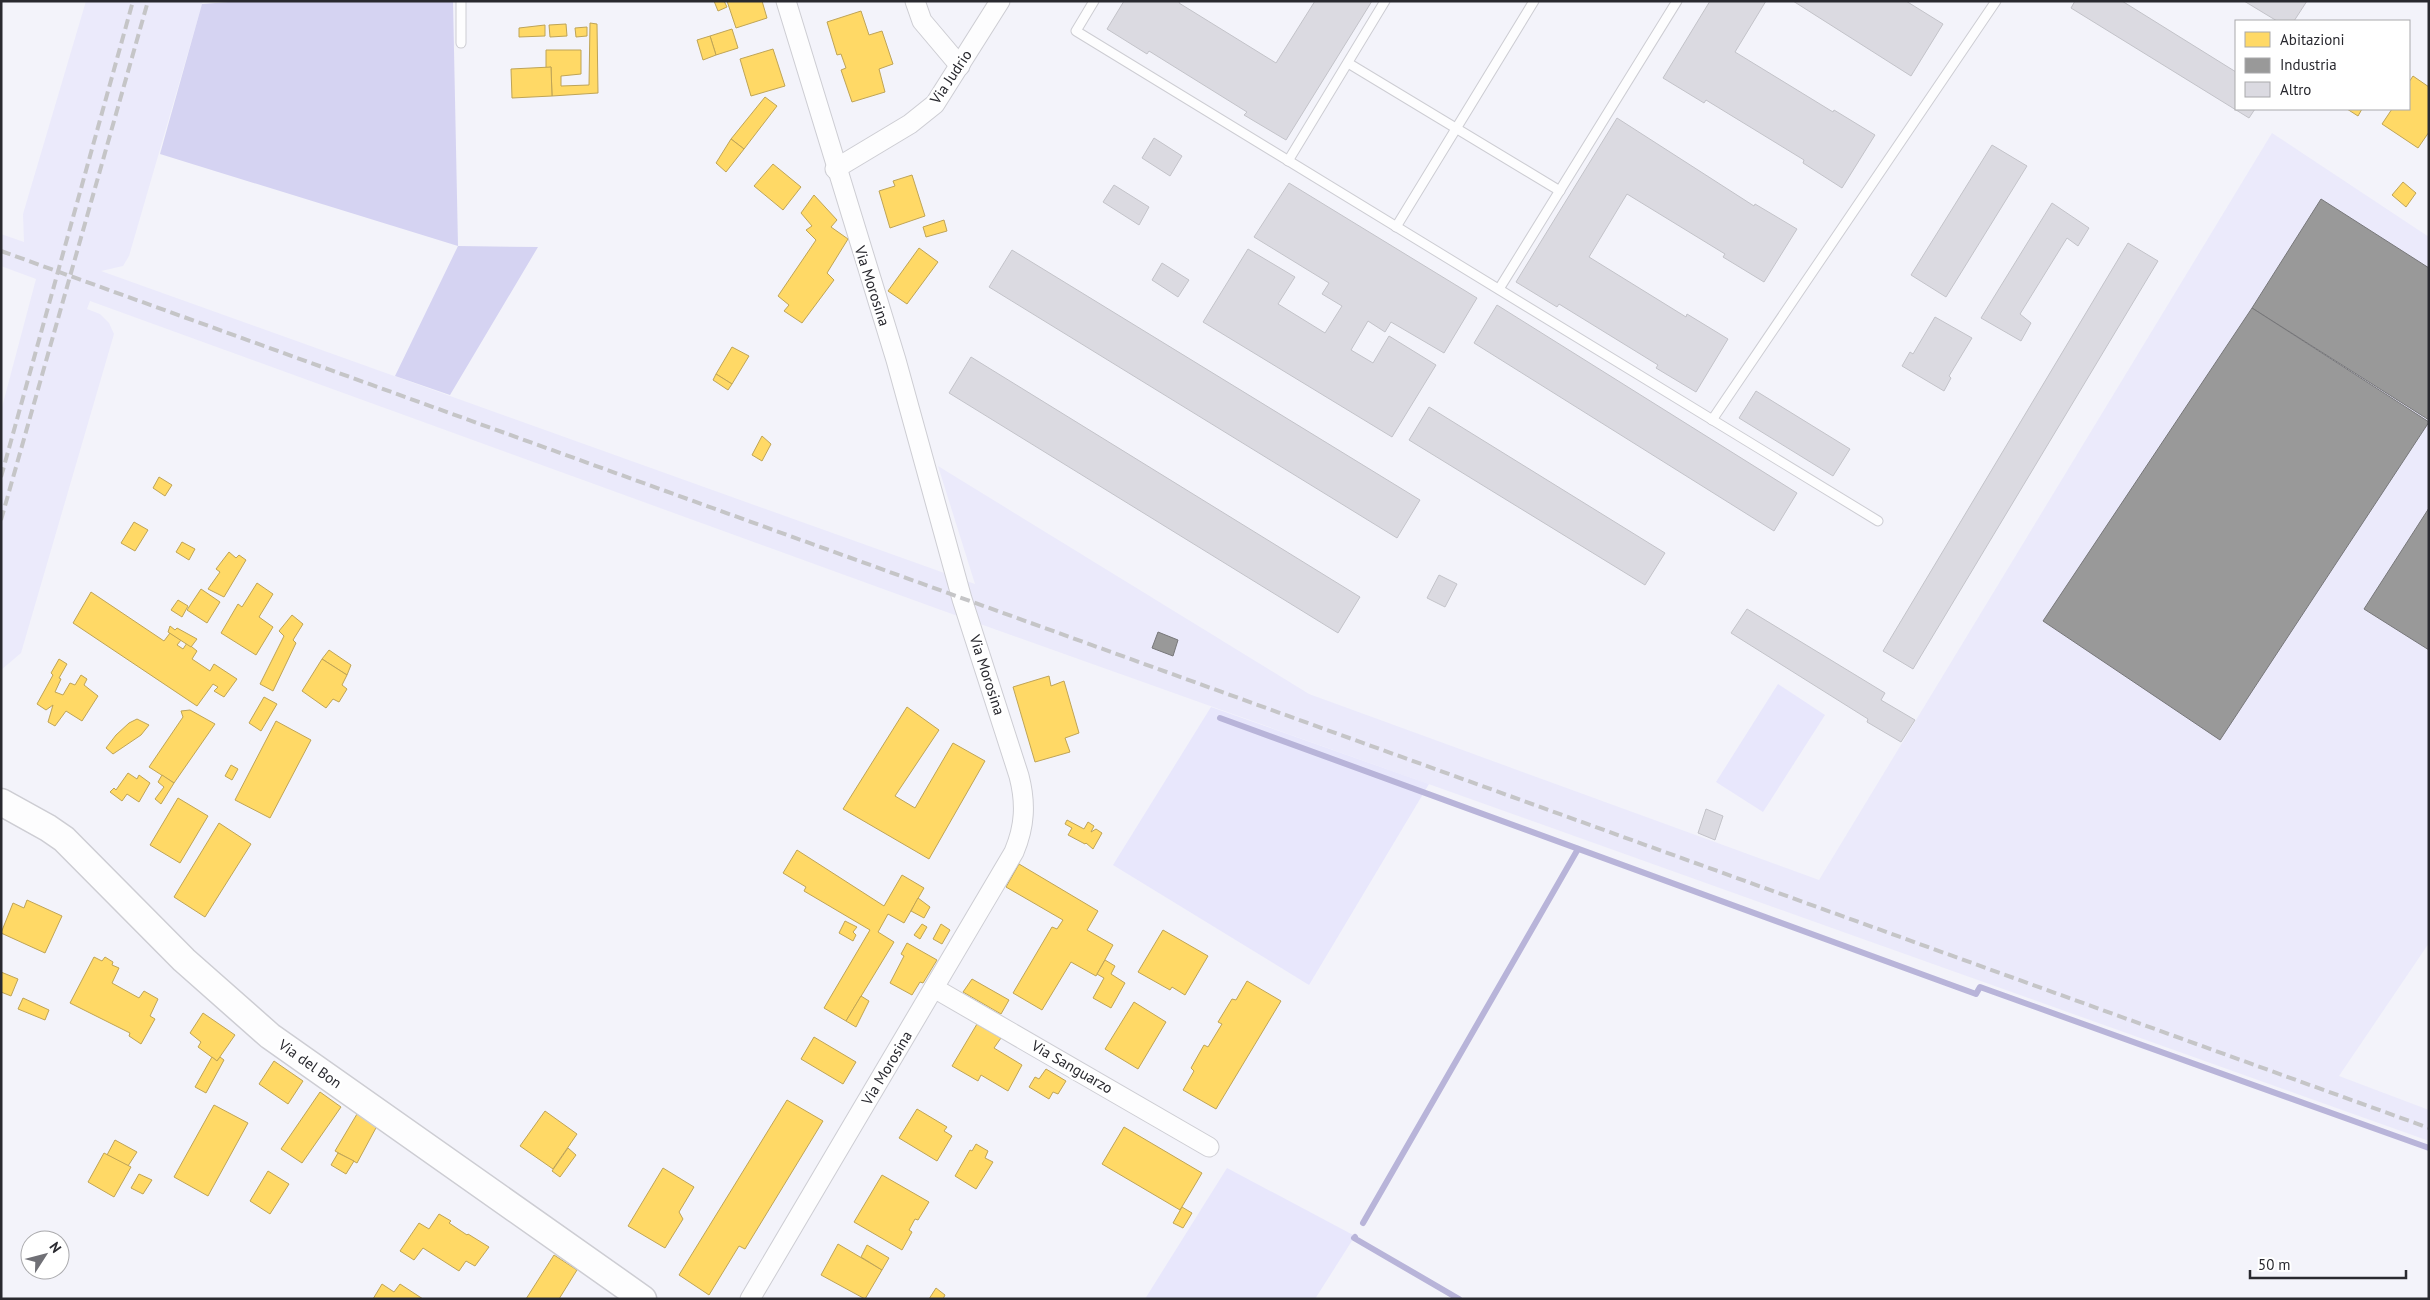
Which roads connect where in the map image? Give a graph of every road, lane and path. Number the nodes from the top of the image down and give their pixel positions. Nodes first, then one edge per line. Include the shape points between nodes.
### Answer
1 (461, 1) edge
2 (786, 1) edge
3 (915, 1) edge
4 (1000, 1) edge
5 (1094, 1) edge
6 (1385, 1) edge
7 (1534, 1) edge
8 (1677, 1) edge
9 (1996, 1) edge
10 (462, 43) dead end
11 (1348, 63) junction
12 (960, 66) junction
13 (1456, 128) junction
14 (1288, 160) junction
15 (835, 169) junction
16 (1560, 191) junction
17 (1396, 227) junction
18 (1499, 289) junction
19 (1712, 420) junction
20 (1878, 521) dead end
21 (1, 802) edge
22 (934, 988) junction
23 (1209, 1147) dead end
24 (643, 1299) edge
25 (750, 1299) edge

1 - 10 lane
2 - 15 street, Via Morosina
3 - 12 street via 922,21
4 - 12 street, Via Judrio
5 - 14 lane via 1076,31
6 - 11 lane
7 - 13 lane
8 - 16 lane
9 - 19 lane
11 - 13 lane
11 - 14 lane
12 - 15 street, Via Judrio via 935,104 923,115
13 - 16 lane
13 - 17 lane
14 - 17 lane
15 - 22 street, Via Morosina via 896,360 962,599 1024,797 1020,837 1014,852
16 - 18 lane
17 - 18 lane
18 - 19 lane
19 - 20 lane
21 - 24 street, Via del Bon via 64,839 184,960 270,1036
22 - 23 street, Via Sanguarzo
22 - 25 street, Via Morosina

